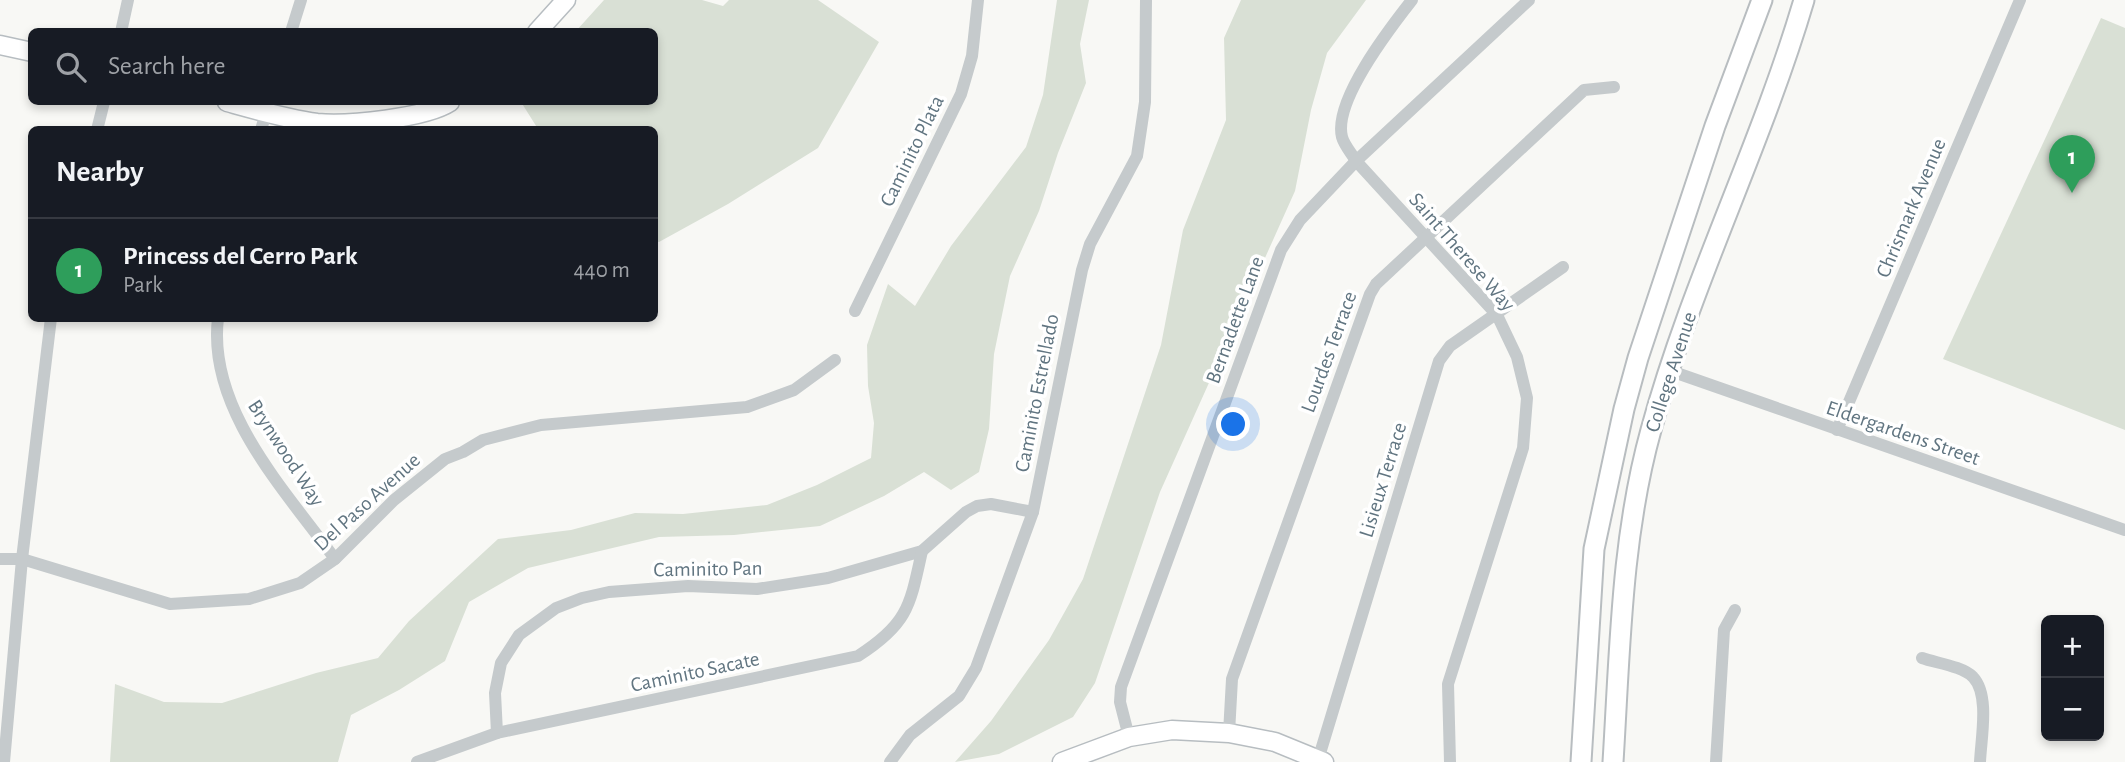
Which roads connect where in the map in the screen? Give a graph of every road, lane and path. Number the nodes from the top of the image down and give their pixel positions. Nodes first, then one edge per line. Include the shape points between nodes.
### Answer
1 (128, 0) edge
2 (301, 0) edge
3 (566, 0) edge
4 (978, 0) edge
5 (1146, 0) edge
6 (1412, 0) edge
7 (1529, 0) edge
8 (1762, 0) edge
9 (1804, 0) edge
10 (2021, 0) edge
11 (122, 28) edge
12 (292, 28) edge
13 (541, 28) edge
14 (0, 45) edge
15 (28, 51) edge
16 (1614, 87) dead end
17 (103, 105) edge
18 (236, 105) edge
19 (446, 105) edge
20 (265, 114) edge
21 (98, 126) edge
22 (1356, 161) junction
23 (1426, 239) junction
24 (1563, 267) dead end
25 (855, 311) dead end
26 (1497, 315) junction
27 (51, 322) edge
28 (218, 322) edge
29 (835, 360) dead end
30 (1668, 370) junction
31 (1837, 430) junction
32 (1034, 512) junction
33 (2125, 530) edge
34 (922, 551) junction
35 (0, 559) edge
36 (22, 559) junction
37 (335, 559) junction
38 (1735, 610) dead end
39 (1922, 658) dead end
40 (497, 733) junction
41 (1229, 733) junction
42 (1129, 737) junction
43 (1321, 761) edge
44 (4, 762) edge
45 (417, 762) edge
46 (890, 762) edge
47 (1062, 762) edge
48 (1450, 762) edge
49 (1581, 762) edge
50 (1613, 762) edge
51 (1716, 762) edge
52 (1980, 762) edge

1 - 11 street
2 - 12 street
3 - 13 street
4 - 25 street, Caminito Plata via 972,56 961,94
5 - 32 street, Caminito Estrellado via 1145,102 1137,156 1090,244 1082,270
6 - 22 street, Saint Therese Way via 1380,41 1343,110 1342,137
7 - 22 street, Bernadette Lane
8 - 49 main road, College Avenue via 1715,126 1624,409 1594,549
9 - 30 main road, College Avenue
10 - 31 street, Chrismark Avenue
14 - 15 street
16 - 23 street, Lourdes Terrace via 1584,90
17 - 21 street
18 - 20 street
19 - 20 street via 385,120 319,123
22 - 23 street, Saint Therese Way
22 - 42 street, Bernadette Lane via 1300,220 1281,250 1121,687
23 - 26 street, Saint Therese Way
23 - 41 street, Lourdes Terrace via 1370,294 1232,679
24 - 26 street, Lisieux Terrace
26 - 43 street, Lisieux Terrace via 1450,346 1439,361
26 - 48 street, Saint Therese Way via 1517,357 1527,398 1527,424 1524,448 1448,684
27 - 36 street
28 - 37 street, Brynwood Way via 224,386 236,415 254,448
29 - 37 street, Del Paso Avenue via 794,390 747,407 541,425 483,440 445,458 394,499
30 - 31 street, Eldergardens Street
30 - 50 main road, College Avenue via 1650,433 1625,558
31 - 33 street, Eldergardens Street
32 - 34 street, Caminito Pan via 977,506
32 - 46 street, Caminito Estrellado via 976,668 959,696 911,735
34 - 40 street, Caminito Sacate via 911,602 888,635 858,656
34 - 40 street, Caminito Pan via 828,578 757,589 688,586 608,592 556,608 519,635 501,663 495,693
35 - 36 street, Del Paso Avenue
36 - 37 street, Del Paso Avenue via 170,604 249,599 300,583
36 - 44 street
38 - 51 street via 1724,630
39 - 52 street via 1965,672 1983,695
40 - 45 street, Caminito Sacate
41 - 42 street via 1172,730
41 - 43 street via 1275,742
42 - 47 street

